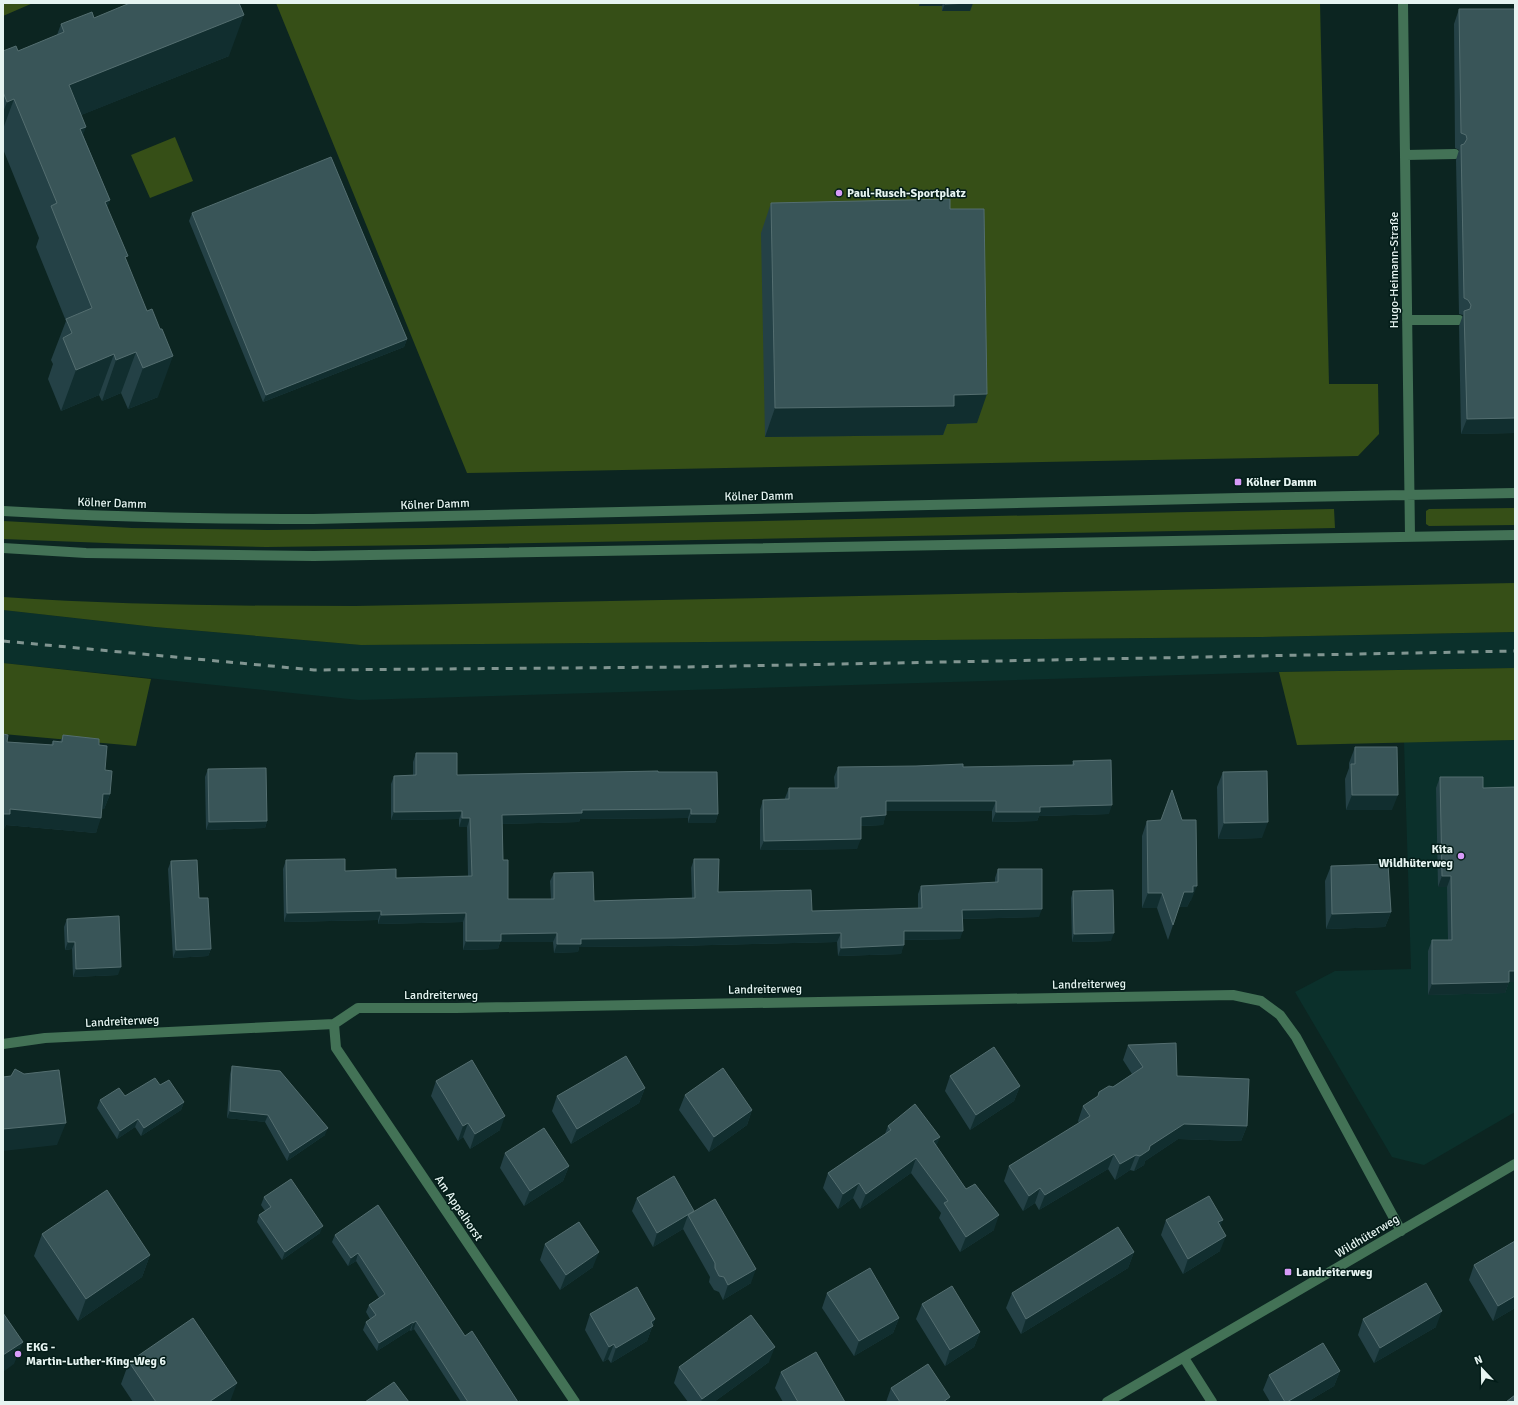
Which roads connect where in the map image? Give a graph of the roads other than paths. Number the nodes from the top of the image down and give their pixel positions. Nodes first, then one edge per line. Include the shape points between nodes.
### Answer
1 (1403, 3) edge
2 (1455, 154) dead end
3 (1406, 155) junction
4 (1407, 320) junction
5 (1459, 320) dead end
6 (1515, 494) edge
7 (1408, 495) junction
8 (3, 511) edge
9 (1515, 535) edge
10 (1410, 536) junction
11 (3, 548) edge
12 (334, 1024) junction
13 (3, 1044) edge
14 (1515, 1164) edge
15 (1401, 1231) junction
16 (1184, 1358) junction
17 (575, 1402) edge
18 (1108, 1402) edge
19 (1212, 1402) edge

1 - 3 street, Hugo-Heimann-Straße
2 - 3 street
3 - 4 street, Hugo-Heimann-Straße
4 - 5 street
4 - 7 street, Hugo-Heimann-Straße
6 - 7 street, Kölner Damm
7 - 8 street, Kölner Damm via 313,519 202,519
7 - 10 street, Hugo-Heimann-Straße
9 - 10 street
10 - 11 street via 314,556 86,553
12 - 13 street, Landreiterweg via 45,1038
12 - 15 street, Landreiterweg via 358,1008 1233,995 1261,1001 1280,1015 1296,1037
12 - 17 street, Am Appelhorst via 336,1048
14 - 15 street, Wildhüterweg
15 - 16 street, Wildhüterweg
16 - 18 street, Wildhüterweg
16 - 19 street

